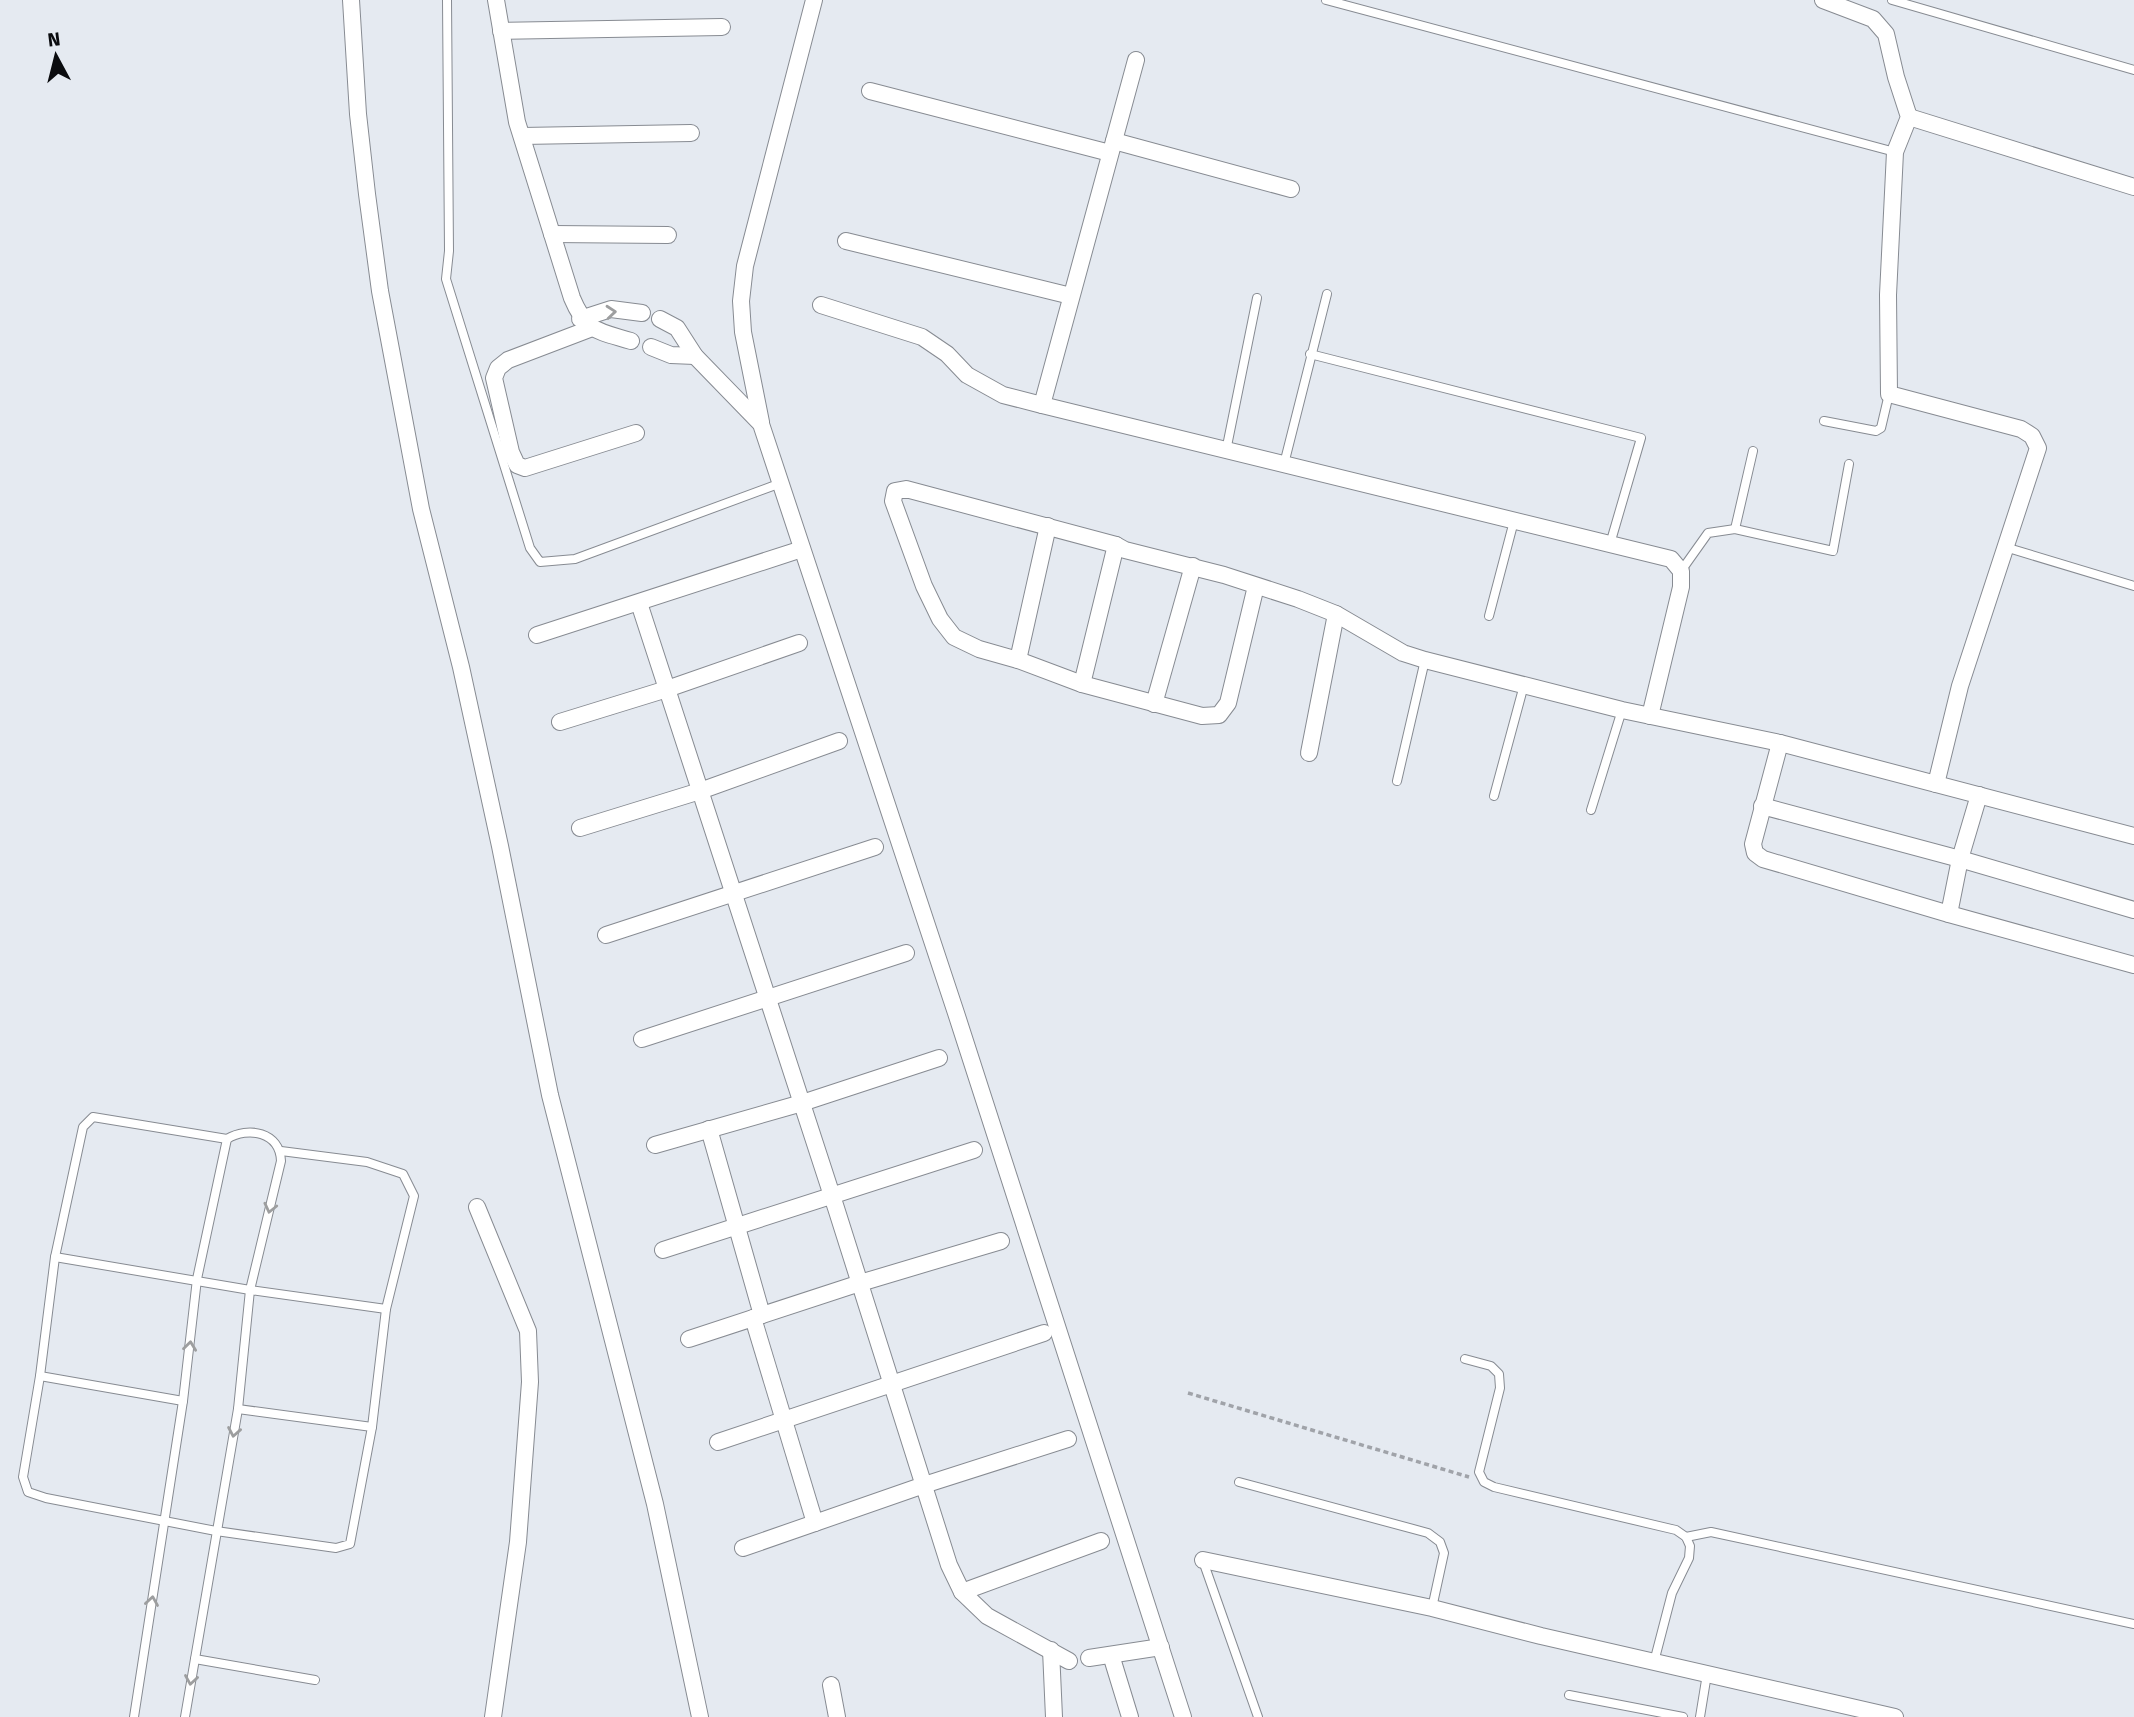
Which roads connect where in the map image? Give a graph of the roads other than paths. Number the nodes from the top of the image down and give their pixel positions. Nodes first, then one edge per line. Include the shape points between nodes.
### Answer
1 (351, 0) edge
2 (447, 0) edge
3 (496, 0) edge
4 (814, 0) edge
5 (1326, 0) edge
6 (1823, 0) edge
7 (1892, 0) edge
8 (722, 27) dead end
9 (501, 31) junction
10 (1136, 60) dead end
11 (2134, 70) edge
12 (870, 91) dead end
13 (1909, 117) junction
14 (691, 133) dead end
15 (522, 136) junction
16 (1112, 147) junction
17 (1895, 152) junction
18 (2134, 187) edge
19 (1291, 189) dead end
20 (552, 234) junction
21 (668, 235) dead end
22 (846, 241) dead end
23 (1327, 294) dead end
24 (1071, 296) junction
25 (1257, 298) dead end
26 (821, 305) dead end
27 (642, 313) dead end
28 (660, 319) dead end
29 (586, 323) junction
30 (631, 341) dead end
31 (651, 347) dead end
32 (1310, 354) junction
33 (695, 356) junction
34 (1889, 394) junction
35 (1042, 405) junction
36 (1824, 421) dead end
37 (761, 424) junction
38 (636, 433) dead end
39 (1226, 451) junction
40 (1753, 451) dead end
41 (1283, 464) junction
42 (1849, 464) dead end
43 (780, 484) junction
44 (1514, 521) junction
45 (1048, 527) junction
46 (1735, 529) junction
47 (1609, 544) junction
48 (1116, 545) junction
49 (2006, 547) junction
50 (802, 549) junction
51 (1193, 566) junction
52 (1681, 571) junction
53 (1255, 586) junction
54 (2134, 586) edge
55 (639, 603) junction
56 (1336, 614) junction
57 (1489, 616) dead end
58 (537, 635) dead end
59 (799, 643) dead end
60 (1018, 660) junction
61 (1425, 660) junction
62 (1082, 684) junction
63 (1524, 685) junction
64 (667, 689) junction
65 (1154, 704) junction
66 (1622, 710) junction
67 (1650, 716) junction
68 (560, 722) dead end
69 (839, 741) dead end
70 (1780, 743) junction
71 (1309, 753) dead end
72 (1396, 781) dead end
73 (1936, 784) junction
74 (700, 791) junction
75 (1979, 795) junction
76 (1494, 796) dead end
77 (1762, 806) junction
78 (1591, 810) dead end
79 (580, 828) dead end
80 (2134, 836) edge
81 (875, 847) dead end
82 (1960, 859) junction
83 (734, 894) junction
84 (2134, 910) edge
85 (1948, 914) junction
86 (606, 936) dead end
87 (906, 953) dead end
88 (2134, 965) edge
89 (767, 997) junction
90 (642, 1039) dead end
91 (939, 1058) dead end
92 (802, 1102) junction
93 (709, 1129) junction
94 (227, 1139) junction
95 (655, 1145) dead end
96 (974, 1150) dead end
97 (281, 1151) junction
98 (832, 1195) junction
99 (477, 1207) dead end
100 (736, 1227) junction
101 (1000, 1241) dead end
102 (663, 1250) dead end
103 (55, 1256) junction
104 (197, 1279) junction
105 (860, 1283) junction
106 (250, 1290) junction
107 (386, 1309) junction
108 (757, 1317) junction
109 (1044, 1333) dead end
110 (689, 1339) dead end
111 (1465, 1359) dead end
112 (40, 1376) junction
113 (892, 1384) junction
114 (183, 1401) junction
115 (238, 1409) junction
116 (783, 1421) junction
117 (372, 1427) junction
118 (1068, 1439) dead end
119 (718, 1442) dead end
120 (1239, 1482) dead end
121 (924, 1485) junction
122 (164, 1520) junction
123 (815, 1523) junction
124 (216, 1531) junction
125 (1686, 1536) junction
126 (1101, 1541) dead end
127 (743, 1548) dead end
128 (1203, 1560) joint
129 (962, 1592) junction
130 (1432, 1608) junction
131 (2134, 1624) edge
132 (1161, 1647) junction
133 (1051, 1650) junction
134 (1111, 1655) junction
135 (1089, 1658) dead end
136 (195, 1659) junction
137 (1069, 1661) dead end
138 (1654, 1662) junction
139 (1707, 1674) junction
140 (315, 1680) dead end
141 (831, 1685) dead end
142 (1569, 1695) dead end
143 (1887, 1716) edge
144 (134, 1717) edge
145 (185, 1717) edge
146 (493, 1717) edge
147 (700, 1717) edge
148 (837, 1717) edge
149 (1054, 1717) edge
150 (1130, 1717) edge
151 (1184, 1717) edge
152 (1258, 1717) edge
153 (1683, 1717) edge
154 (1700, 1717) edge

1 - 147 street via 358,114 380,292 421,509 498,833 550,1095 655,1504
2 - 43 lane via 446,279 530,548 540,562 575,559
3 - 9 street
4 - 37 street via 745,266 743,332
5 - 17 lane
6 - 13 street via 1873,19 1886,34
7 - 11 lane
8 - 9 street
9 - 15 street
10 - 16 street
12 - 16 street
13 - 17 street
13 - 18 street
14 - 15 street
15 - 20 street
16 - 19 street
16 - 24 street
17 - 34 street
20 - 21 street
20 - 29 street
22 - 24 street
23 - 32 lane
24 - 35 street
25 - 39 lane
26 - 35 street via 922,337 967,375 1003,395
29 -> 27 street via 611,309
28 - 33 street via 677,328
29 - 30 street
29 - 38 street via 498,368 494,378 511,452 525,468
31 - 33 street via 671,355
32 - 41 lane
32 - 47 lane via 1641,438
33 - 37 street
34 - 36 lane via 1885,417 1876,431
34 - 49 street via 1986,418 2032,436 2038,447
35 - 39 street
37 - 43 street
39 - 41 street
40 - 46 lane
41 - 44 street
42 - 46 lane via 1833,551
43 - 50 street
44 - 47 street
44 - 57 lane
45 - 48 street
45 - 60 street
45 - 60 street via 906,489 895,491 893,501 940,619 954,638
46 - 52 lane via 1708,533
47 - 52 street via 1671,559
48 - 51 street
48 - 62 street
49 - 54 lane
49 - 73 street via 1960,686
50 - 55 street
50 - 132 street
51 - 53 street
51 - 65 street
52 - 67 street
53 - 56 street
53 - 65 street via 1228,703 1219,715 1202,716
55 - 58 street
55 - 64 street
56 - 61 street via 1403,653
56 - 71 street
59 - 64 street
60 - 62 street
61 - 63 street
61 - 72 lane
62 - 65 street
63 - 66 street
63 - 76 lane
64 - 68 street
64 - 74 street
66 - 67 street
66 - 78 lane
67 - 70 street
69 - 74 street
70 - 73 street
70 - 77 street
73 - 75 street
74 - 79 street
74 - 83 street
75 - 80 street
75 - 82 street
77 - 82 street
77 - 85 street via 1753,844 1763,859
81 - 83 street
82 - 84 street
82 - 85 street
83 - 86 street
83 - 89 street
85 - 88 street
87 - 89 street
89 - 90 street
89 - 92 street
91 - 92 street
92 - 93 street
92 - 98 street
93 - 95 street
93 - 100 street
94 - 97 lane via 237,1132 263,1135
94 - 103 lane via 93,1117 78,1140
94 - 104 lane
96 - 98 street
97 -> 106 lane
97 - 107 lane via 367,1162 402,1174 414,1196
98 - 100 street
98 - 105 street
99 - 146 street via 528,1331 530,1382 518,1542
100 - 102 street
100 - 108 street
101 - 105 street
103 - 104 lane
103 - 112 lane
104 - 106 lane
114 -> 104 lane
105 - 108 street
105 - 113 street
106 - 107 lane
106 - 115 lane
107 - 117 lane
108 - 110 street
108 - 116 street
109 - 113 street
111 - 125 lane via 1491,1366 1499,1374 1500,1388 1479,1472 1484,1482
112 - 114 lane
112 - 122 lane via 23,1477 28,1492
113 - 116 street
113 - 121 street
114 - 122 lane
115 - 117 lane
115 -> 124 lane
116 - 119 street
116 - 123 street
117 - 124 lane via 350,1544 336,1548
118 - 121 street
120 - 130 lane via 1428,1533 1440,1542 1444,1553
121 - 123 street
121 - 129 street
122 - 124 lane
144 -> 122 lane
123 - 127 street
124 - 136 lane
125 - 131 lane via 1711,1532
125 - 138 lane via 1689,1558 1672,1593
126 - 129 street
128 - 130 street
128 - 152 lane
129 - 133 street via 987,1616
130 - 138 street
132 - 134 street
132 - 151 street
133 - 137 street
133 - 149 street
134 - 135 street
134 - 150 street
136 - 140 lane
136 -> 145 lane
138 - 139 street
139 - 143 street
139 - 154 lane
141 - 148 street
142 - 153 lane

